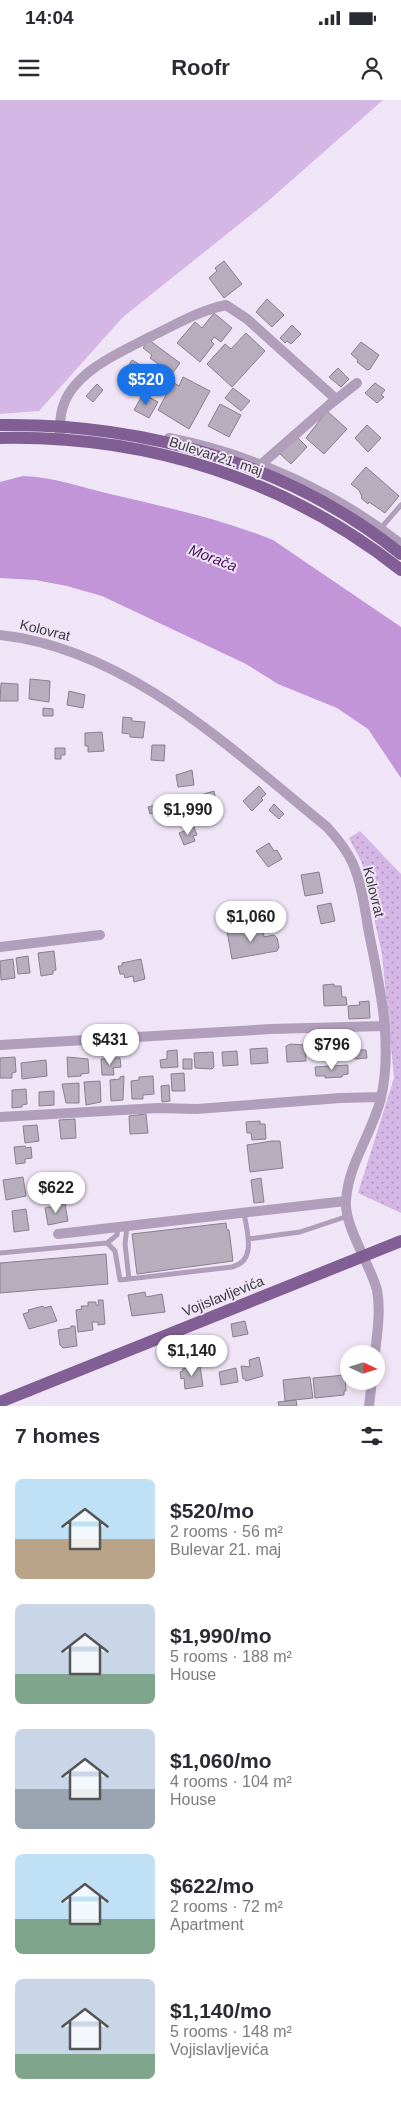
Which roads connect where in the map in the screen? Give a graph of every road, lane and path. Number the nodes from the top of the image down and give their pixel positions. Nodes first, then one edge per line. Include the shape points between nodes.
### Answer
1 (357, 383) dead end
2 (336, 399) junction
3 (0, 425) edge
4 (60, 427) junction
5 (0, 438) edge
6 (60, 440) junction
7 (258, 467) junction
8 (401, 505) edge
9 (380, 528) junction
10 (401, 544) edge
11 (401, 554) edge
12 (401, 570) edge
13 (0, 635) edge
14 (100, 935) dead end
15 (0, 947) edge
16 (385, 1026) junction
17 (0, 1045) edge
18 (381, 1097) junction
19 (0, 1117) edge
20 (346, 1201) junction
21 (244, 1213) junction
22 (348, 1216) junction
23 (122, 1227) junction
24 (58, 1234) dead end
25 (248, 1239) junction
26 (401, 1241) edge
27 (107, 1243) junction
28 (0, 1253) edge
29 (364, 1256) junction
30 (129, 1279) junction
31 (376, 1345) edge
32 (371, 1390) edge
33 (0, 1402) edge
34 (369, 1406) edge

1 - 2 street
2 - 4 street via 247,318 226,305 204,309 105,359 69,396 62,410
2 - 7 street
3 - 4 main road, Bulevar 21. maj
4 - 6 street
4 - 7 main road, Bulevar 21. maj via 126,434
5 - 6 main road, Bulevar 21. maj
6 - 12 main road, Bulevar 21. maj via 135,448 187,460 231,475 324,517
7 - 9 street via 323,494
7 - 11 main road, Bulevar 21. maj via 325,503
8 - 9 lane
9 - 10 street
13 - 16 street, Kolovrat via 46,643 76,653 164,700 212,734 327,827 346,850 356,872
14 - 15 street
16 - 17 street via 271,1029
16 - 18 street, Kolovrat via 385,1074
18 - 19 street
18 - 20 street, Kolovrat via 354,1163
20 - 21 street
20 - 22 street, Kolovrat
21 - 23 street
21 - 25 lane
22 - 25 lane via 300,1232
22 - 29 street, Kolovrat
23 - 24 street
23 - 27 lane
23 - 30 lane
25 - 30 lane via 248,1255 239,1265
26 - 29 main road, Vojislavljevića
27 - 28 lane
27 - 30 lane via 115,1251 120,1280
29 - 31 street, Kolovrat via 378,1302
29 - 33 main road, Vojislavljevića
32 - 34 street

